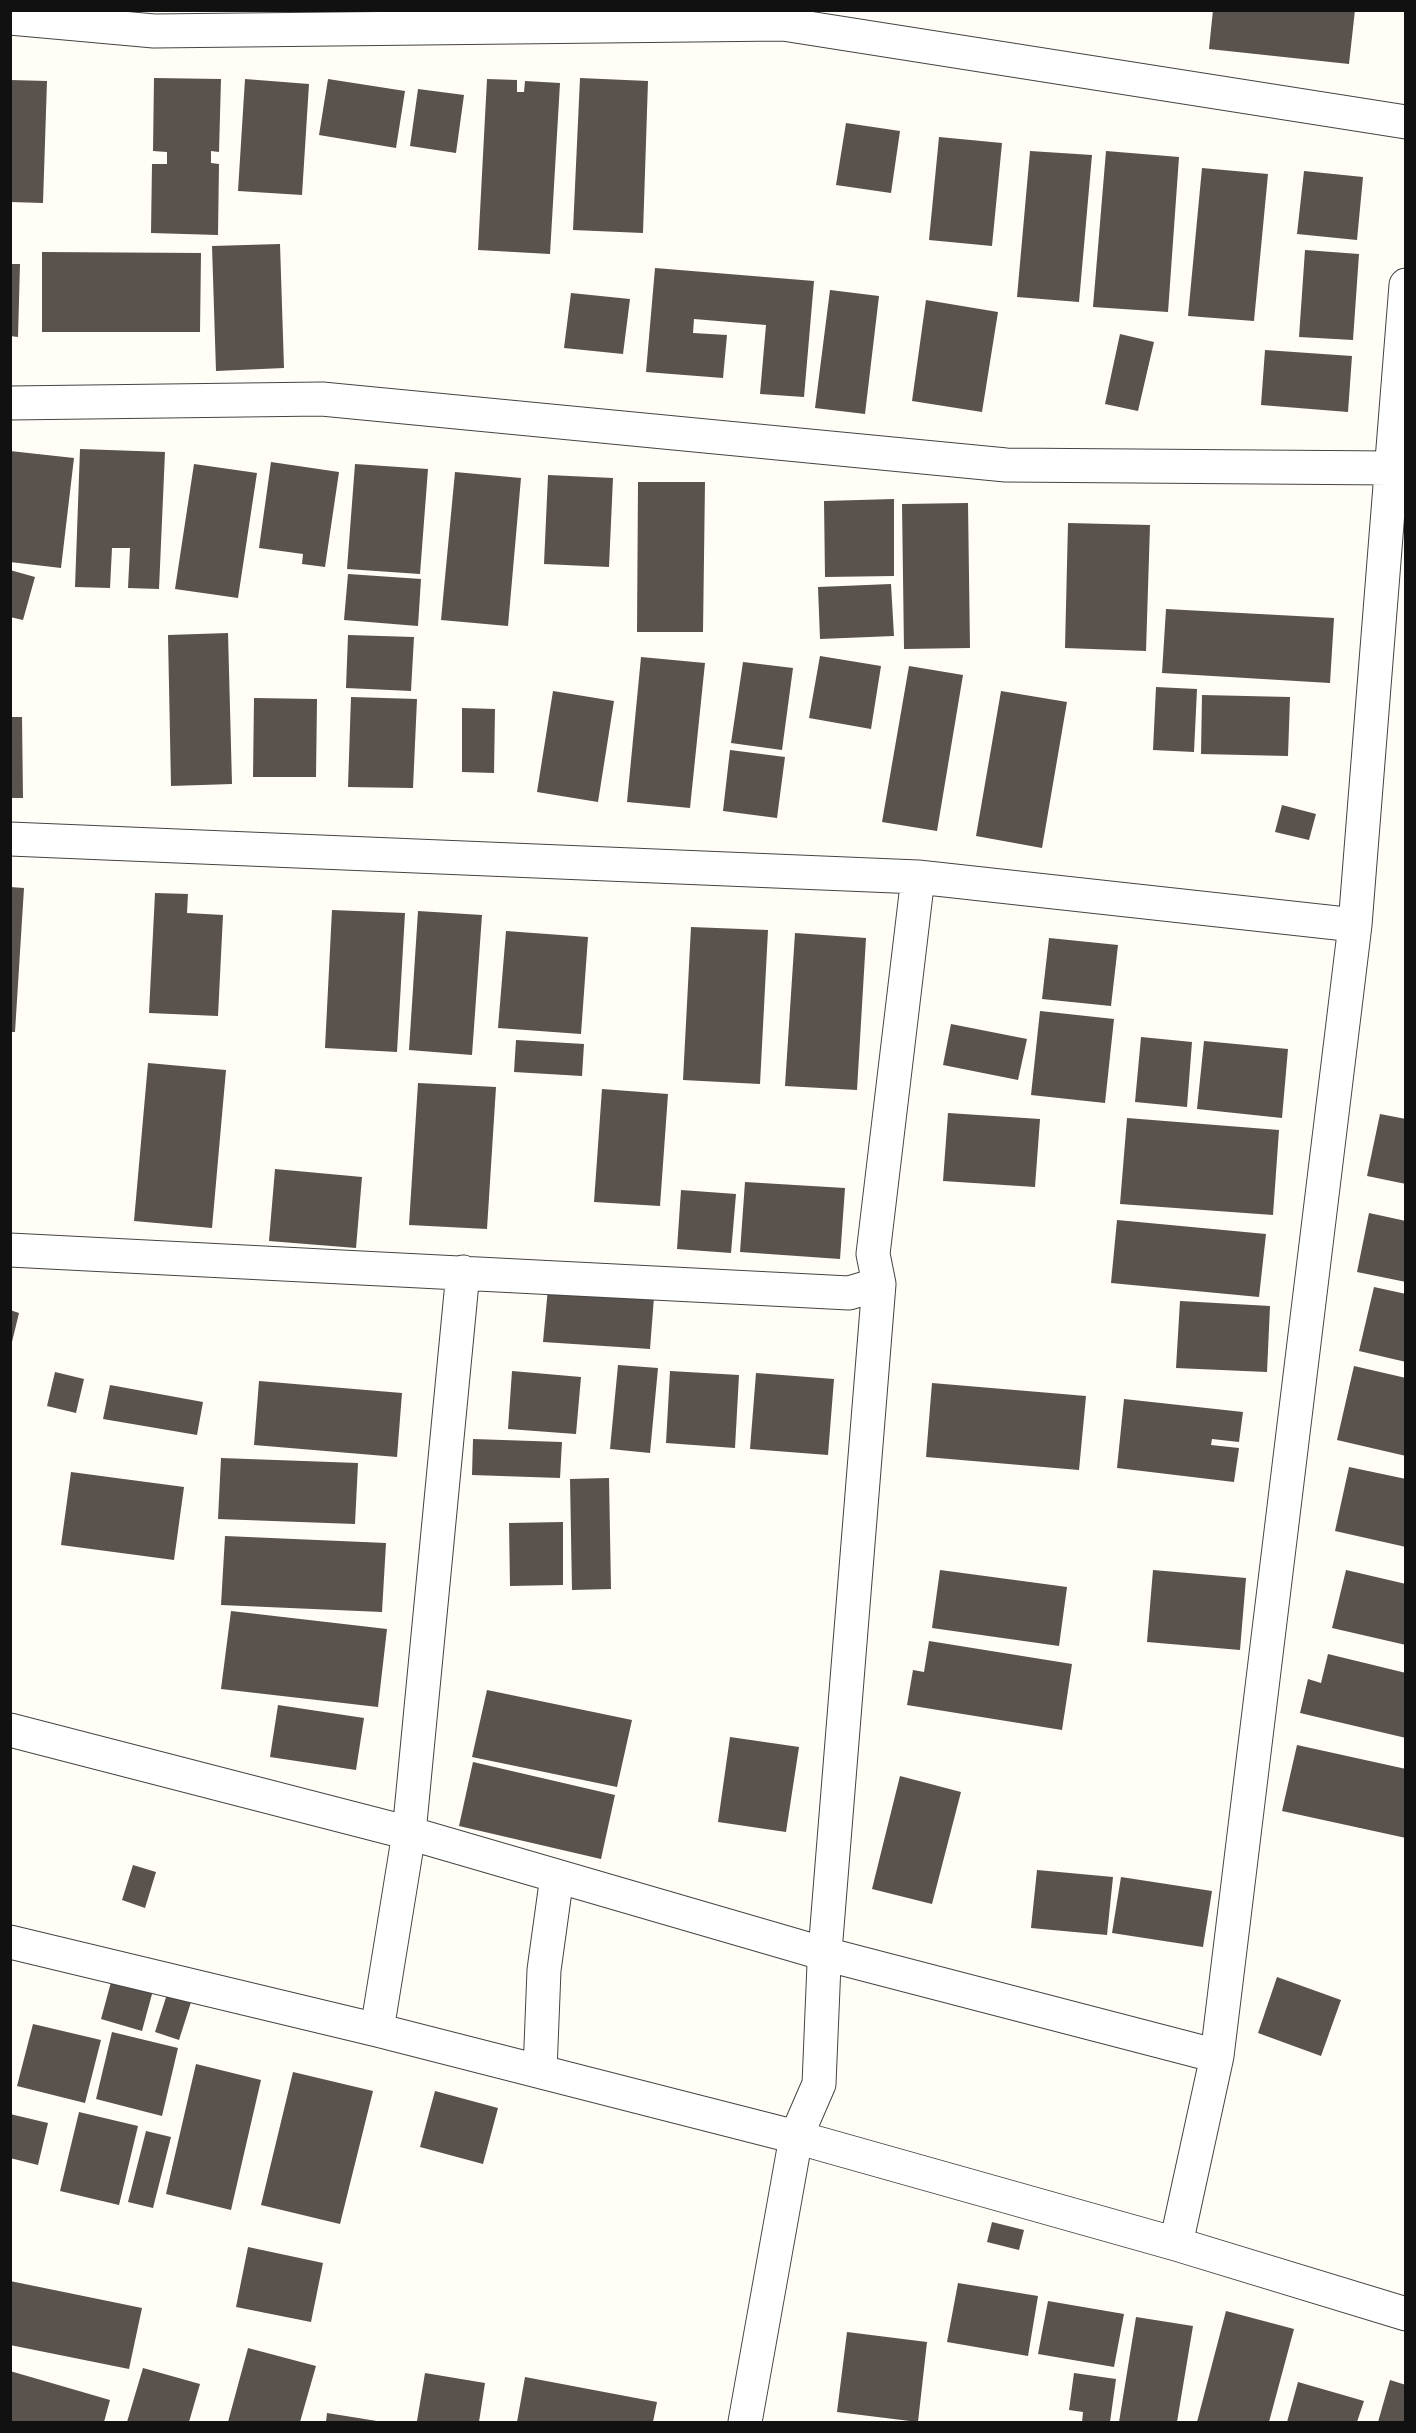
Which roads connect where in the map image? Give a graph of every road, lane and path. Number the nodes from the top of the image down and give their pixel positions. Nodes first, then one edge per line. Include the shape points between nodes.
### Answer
1 (10, 18) edge
2 (1406, 122) edge
3 (1406, 285) edge
4 (10, 403) edge
5 (1391, 468) junction
6 (10, 838) edge
7 (918, 877) junction
8 (1355, 925) junction
9 (10, 1250) edge
10 (463, 1272) junction
11 (879, 1284) junction
12 (10, 1730) edge
13 (409, 1833) junction
14 (557, 1876) junction
15 (11, 1945) edge
16 (825, 1954) junction
17 (377, 2030) junction
18 (1216, 2055) junction
19 (540, 2071) junction
20 (796, 2137) junction
21 (1176, 2244) junction
22 (1406, 2314) edge
23 (745, 2422) edge

1 - 2 street via 154,31 783,24
3 - 5 street
4 - 5 street via 322,399 1006,465
5 - 8 street
6 - 7 street
7 - 8 street
7 - 11 street via 873,1254
8 - 18 street
9 - 10 street
10 - 11 street via 849,1293
10 - 13 street
11 - 16 street
12 - 13 street
13 - 14 street
13 - 17 street
14 - 16 street
14 - 19 street via 544,1970
15 - 17 street
16 - 18 street
16 - 20 street via 819,2084
17 - 19 street
18 - 21 street
19 - 20 street
20 - 21 street
20 - 23 street
21 - 22 street

